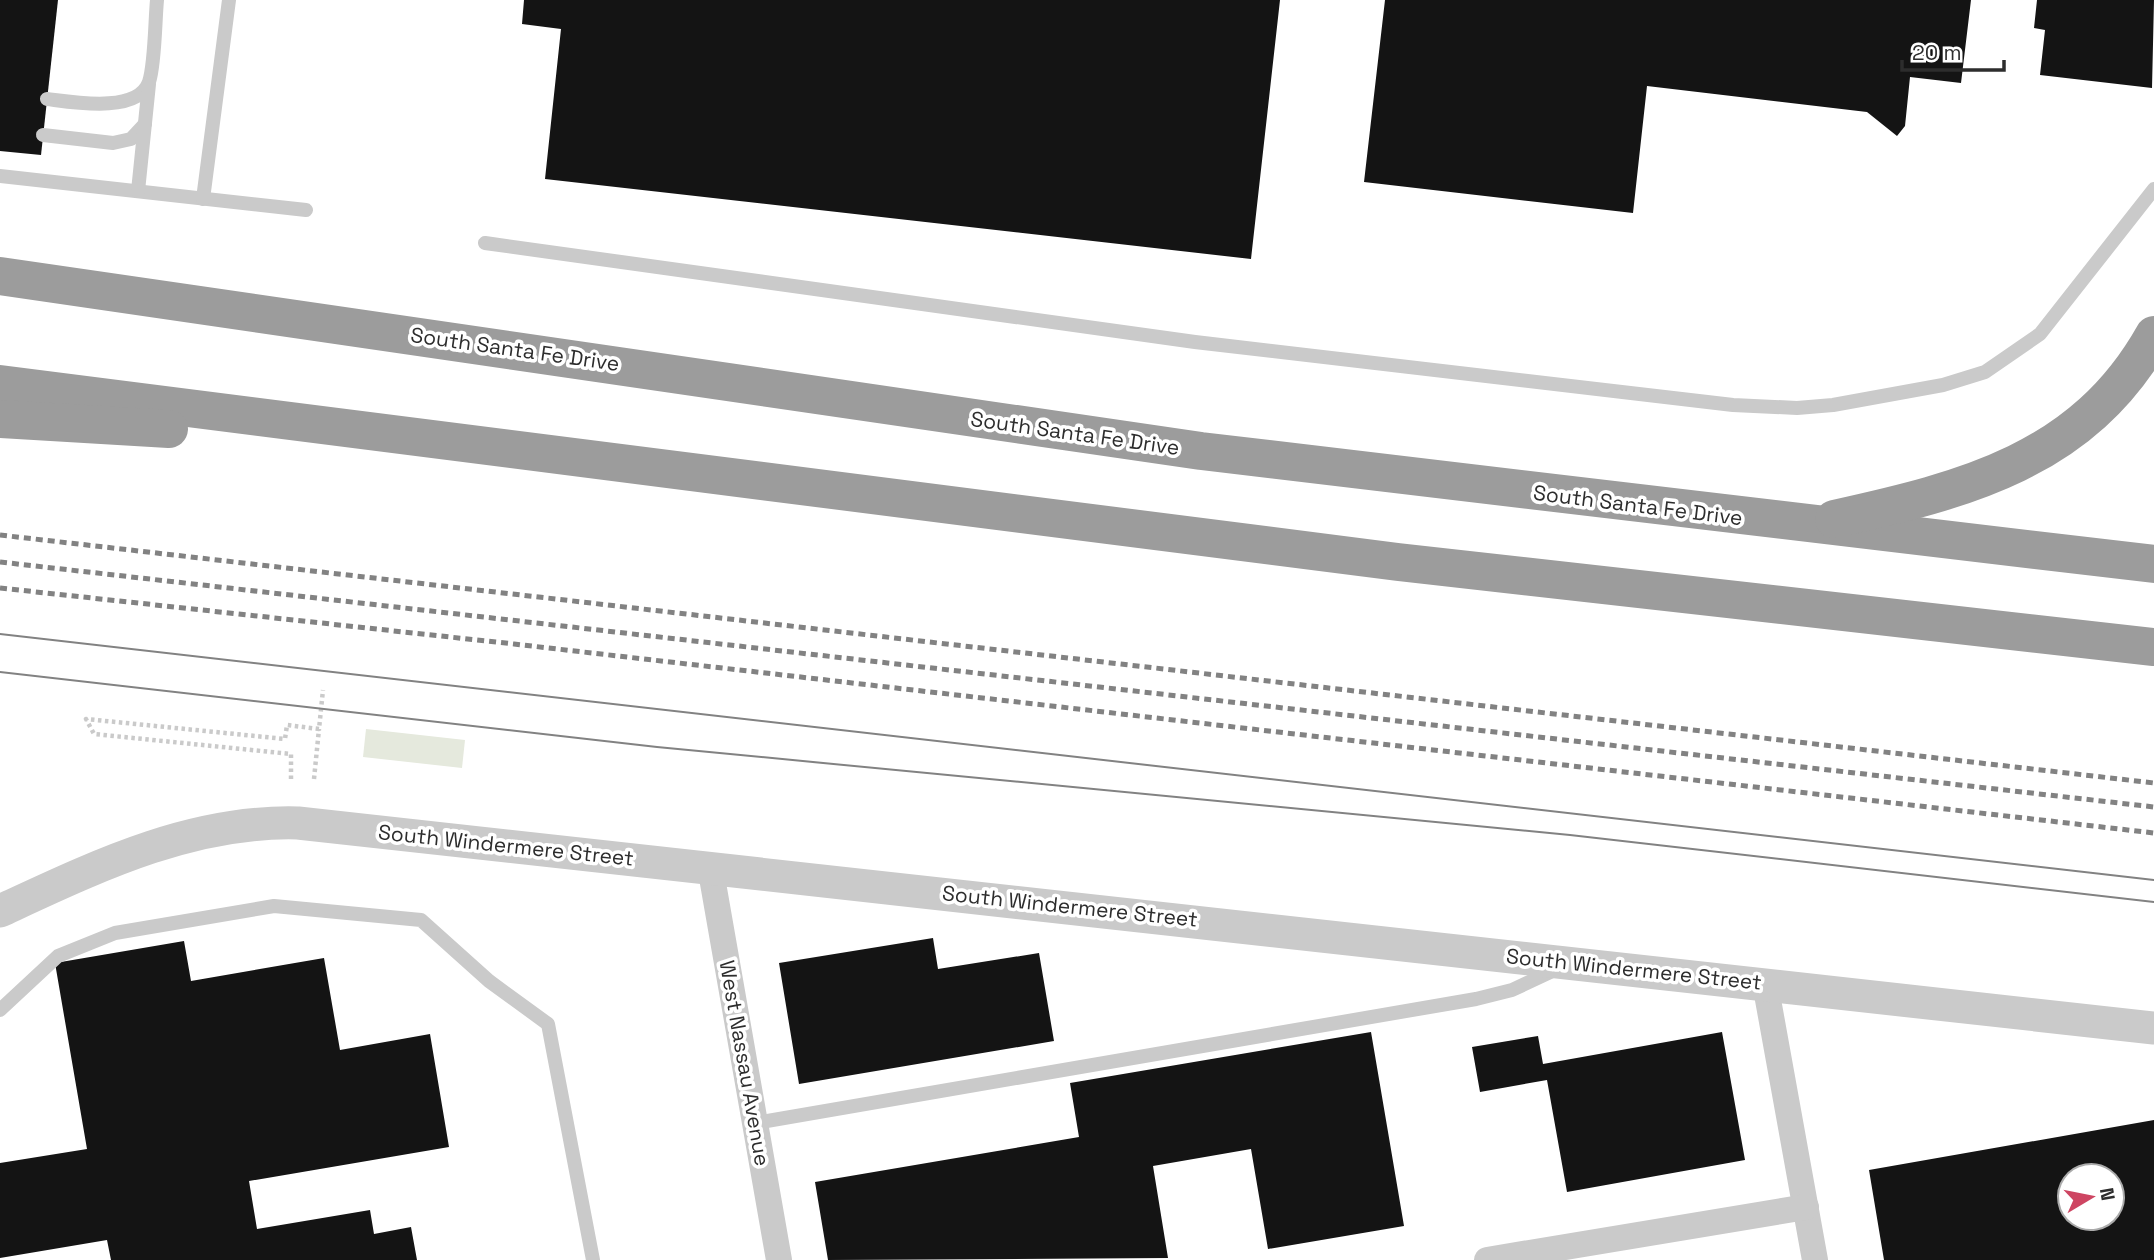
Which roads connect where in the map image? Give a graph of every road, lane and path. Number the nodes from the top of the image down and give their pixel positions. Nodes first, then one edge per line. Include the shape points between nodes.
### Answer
1 (157, 0) edge
2 (229, 0) edge
3 (149, 84) junction
4 (47, 99) dead end
5 (145, 124) junction
6 (43, 135) dead end
7 (0, 176) edge
8 (2154, 189) edge
9 (138, 191) junction
10 (204, 198) junction
11 (306, 210) dead end
12 (485, 243) dead end
13 (0, 276) edge
14 (2154, 335) edge
15 (0, 384) edge
16 (0, 419) edge
17 (500, 447) junction
18 (1806, 525) junction
19 (2154, 564) edge
20 (2154, 647) edge
21 (323, 690) dead end
22 (319, 729) junction
23 (292, 779) dead end
24 (314, 779) dead end
25 (710, 866) junction
26 (0, 911) edge
27 (1570, 962) junction
28 (1765, 983) junction
29 (0, 1010) edge
30 (2154, 1028) edge
31 (755, 1124) junction
32 (1806, 1207) junction
33 (593, 1260) edge
34 (779, 1260) edge
35 (1487, 1260) edge
36 (1815, 1260) edge

1 - 3 lane
2 - 10 lane
3 - 4 lane via 135,98 113,103
3 - 5 lane
5 - 6 lane via 131,139 113,143
5 - 9 lane
7 - 9 lane
8 - 12 lane via 2040,334 1985,372 1943,385 1833,405 1766,407 1195,342
9 - 10 lane
10 - 11 lane
13 - 18 highway, South Santa Fe Drive via 1201,451
14 - 18 highway via 2112,396 2050,447 1967,485
15 - 17 highway
16 - 17 highway
17 - 20 highway via 1385,560
18 - 19 highway, South Santa Fe Drive
21 - 22 path
22 - 23 path via 286,725 285,739 86,719 94,734 291,754
22 - 24 path
25 - 26 street, South Windermere Street via 264,823 204,832 132,853
25 - 27 street, South Windermere Street
25 - 31 street, West Nassau Avenue
27 - 28 street, South Windermere Street
27 - 31 lane via 1512,990 1476,999
28 - 30 street, South Windermere Street
28 - 32 street
29 - 33 lane via 58,956 115,933 274,906 421,920 489,981 548,1024
31 - 34 street, West Nassau Avenue
32 - 35 street
32 - 36 street

